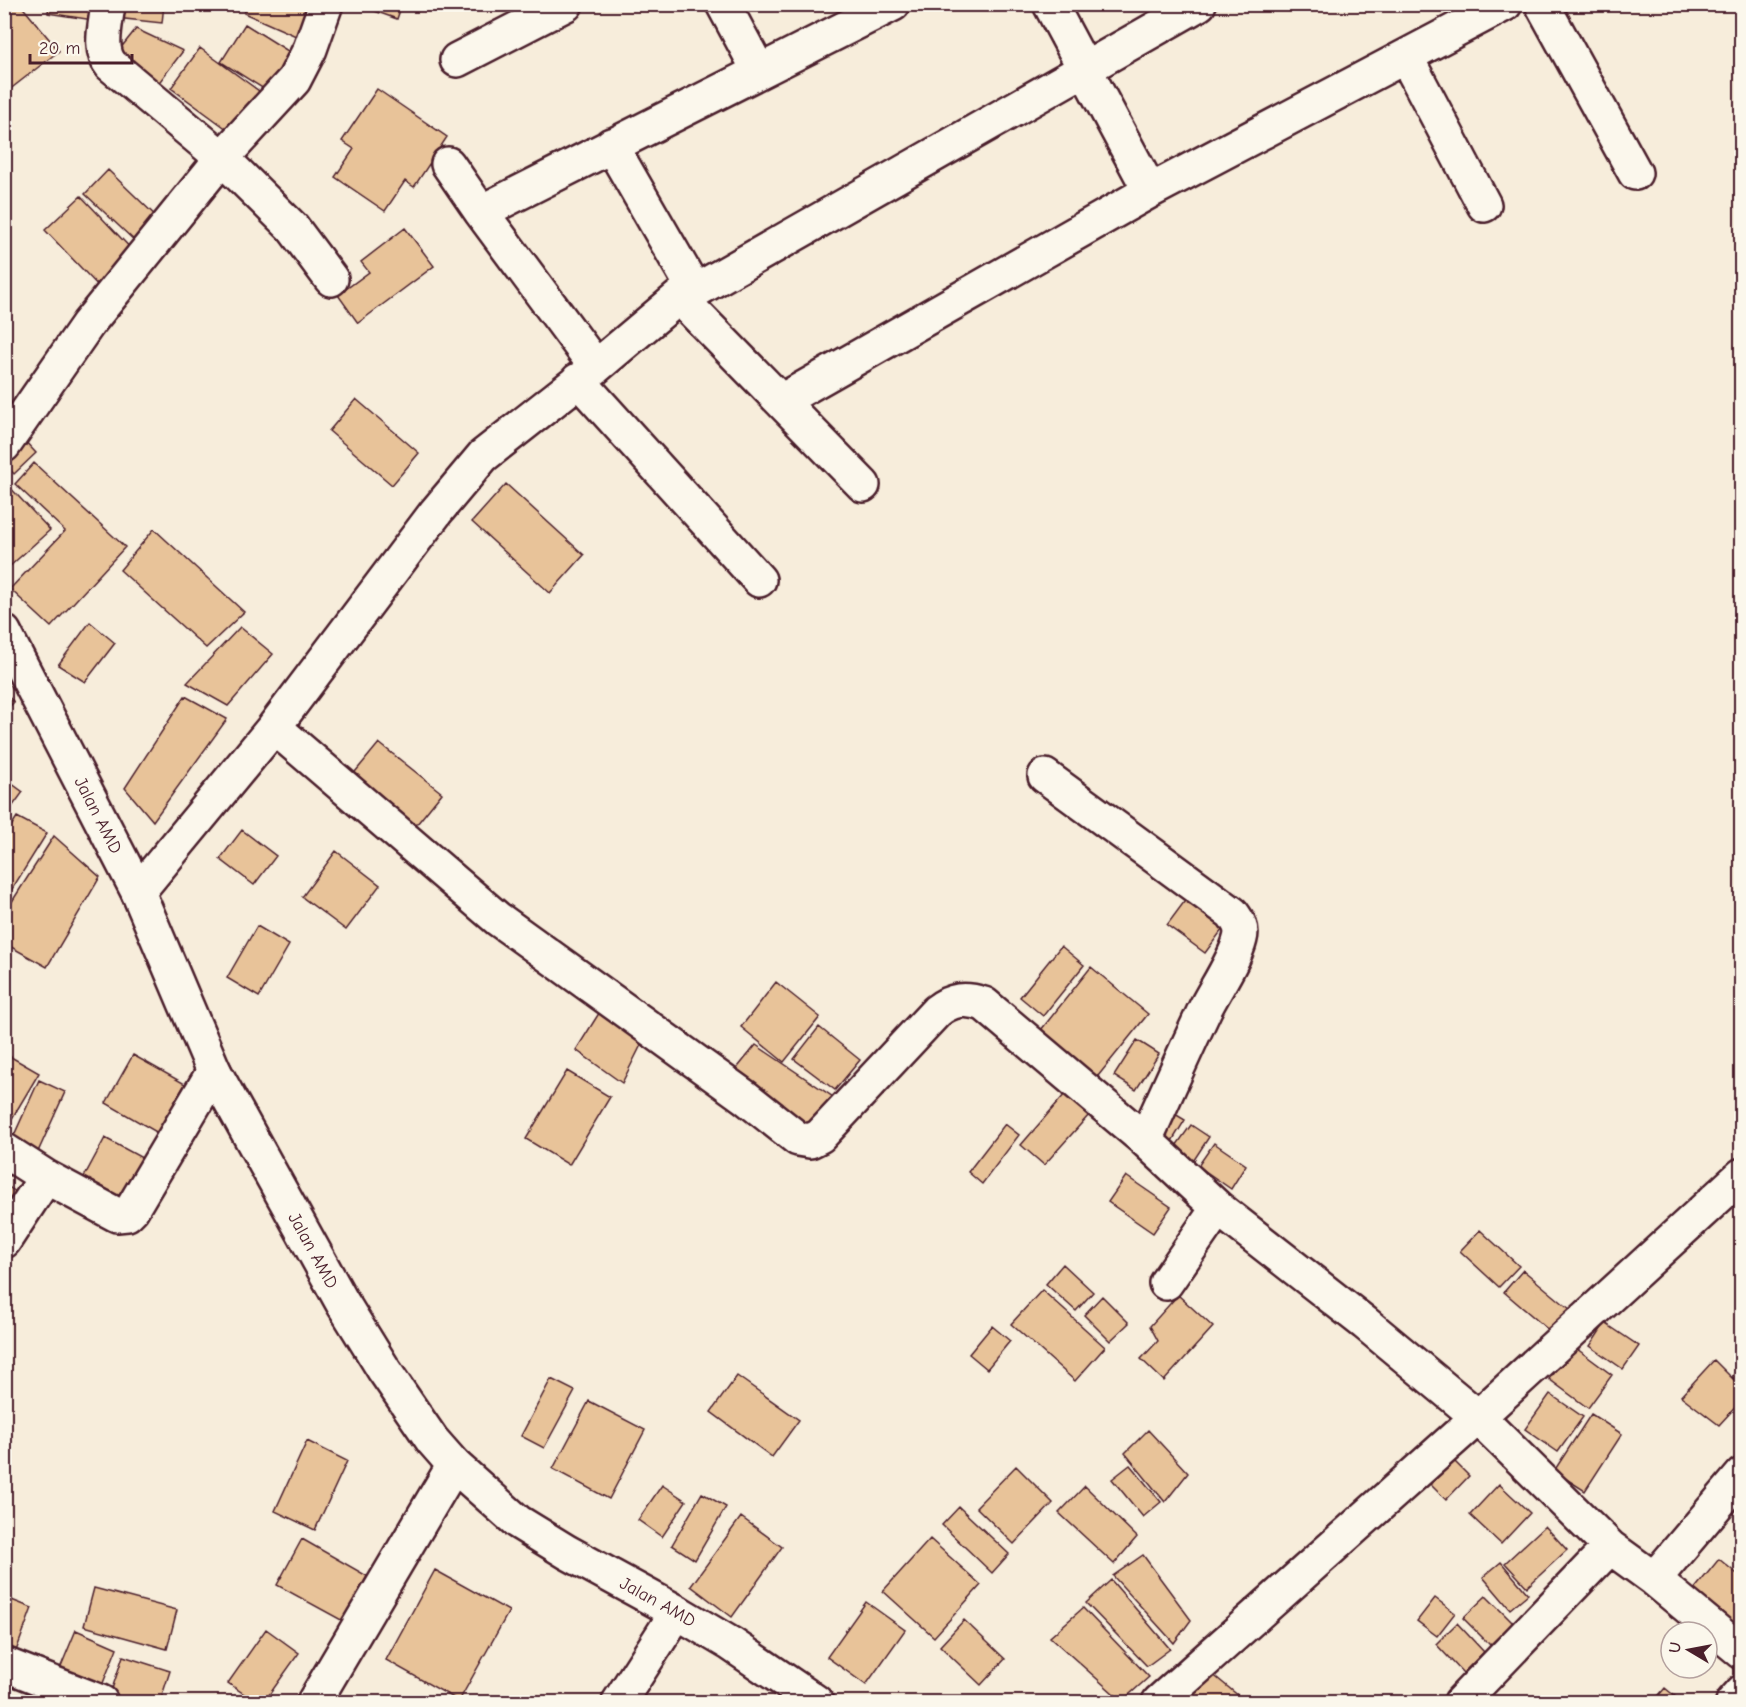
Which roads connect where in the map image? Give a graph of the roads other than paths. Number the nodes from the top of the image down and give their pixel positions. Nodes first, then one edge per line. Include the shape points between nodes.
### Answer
1 (108, 4) edge
2 (326, 4) edge
3 (566, 4) edge
4 (723, 4) edge
5 (893, 4) edge
6 (1050, 4) edge
7 (1200, 4) edge
8 (1505, 4) edge
9 (1542, 4) edge
10 (1406, 57) junction
11 (457, 60) dead end
12 (1086, 69) junction
13 (759, 71) junction
14 (611, 145) junction
15 (222, 158) junction
16 (448, 164) dead end
17 (1635, 172) dead end
18 (1150, 191) junction
19 (1484, 205) dead end
20 (481, 212) junction
21 (331, 279) dead end
22 (687, 294) junction
23 (587, 374) junction
24 (781, 401) junction
25 (4, 445) edge
26 (863, 485) dead end
27 (759, 580) dead end
28 (4, 633) edge
29 (274, 727) junction
30 (1045, 776) dead end
31 (138, 892) junction
32 (214, 1071) junction
33 (1145, 1140) junction
34 (4, 1150) edge
35 (1742, 1175) edge
36 (46, 1177) junction
37 (1218, 1208) junction
38 (4, 1241) edge
39 (1166, 1283) dead end
40 (1479, 1417) junction
41 (454, 1465) junction
42 (1742, 1475) edge
43 (1610, 1547) junction
44 (1654, 1579) junction
45 (677, 1612) junction
46 (1742, 1652) edge
47 (4, 1664) edge
48 (1742, 1692) edge
49 (100, 1702) edge
50 (314, 1702) edge
51 (619, 1702) edge
52 (816, 1702) edge
53 (1159, 1702) edge
54 (1461, 1702) edge
55 (1733, 1702) edge

1 - 15 street via 104,48 108,61
2 - 15 street via 294,80
3 - 11 street
4 - 13 street
5 - 13 street
6 - 12 street
7 - 12 street
8 - 10 street
9 - 17 street
10 - 18 street
10 - 19 street
12 - 18 street
12 - 22 street
13 - 14 street
14 - 20 street
14 - 22 street
15 - 21 street via 293,228
15 - 25 street via 88,324
16 - 20 street
18 - 24 street
20 - 23 street
22 - 23 street
22 - 24 street
23 - 27 street
23 - 29 street via 483,456 436,512
24 - 26 street
28 - 31 street, Jalan AMD
29 - 31 street
29 - 33 street via 498,919 798,1139 810,1141 820,1136 937,1011 946,1003 964,1000 984,1004
30 - 33 street via 1232,913 1241,930 1235,951
31 - 32 street, Jalan AMD
32 - 36 street via 127,1214 117,1215
32 - 41 street, Jalan AMD via 363,1337 416,1419
33 - 37 street
34 - 36 street
35 - 40 street
36 - 38 street
37 - 39 street
37 - 40 street
40 - 43 street
40 - 53 street
41 - 45 street, Jalan AMD via 540,1537
41 - 50 street
42 - 44 street
43 - 44 street
43 - 54 street
44 - 46 street
45 - 51 street
45 - 52 street, Jalan AMD
47 - 49 street
48 - 55 street

